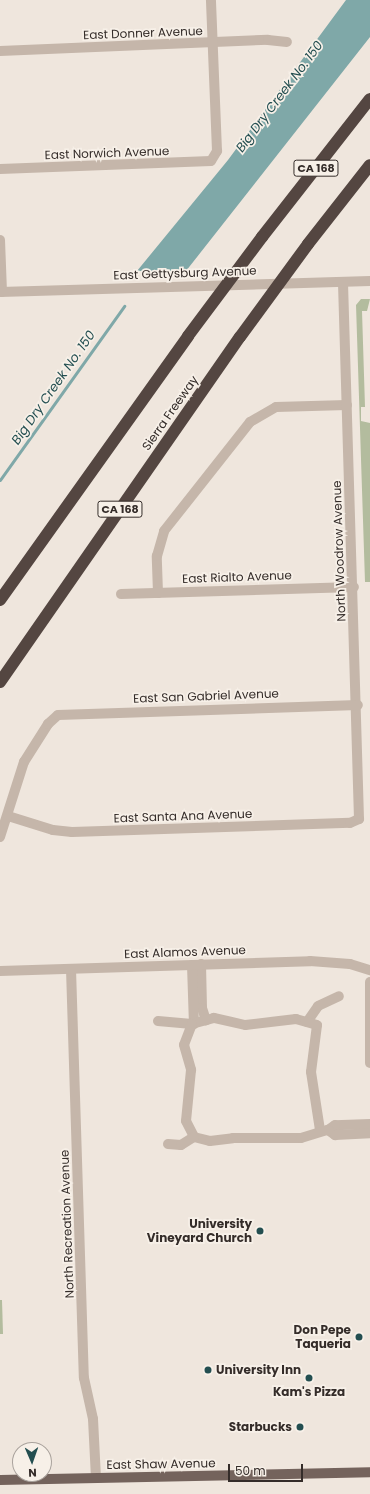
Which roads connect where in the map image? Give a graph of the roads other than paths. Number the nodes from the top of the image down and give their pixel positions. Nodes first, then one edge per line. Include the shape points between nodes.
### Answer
1 (211, 0) edge
2 (287, 42) dead end
3 (213, 43) junction
4 (0, 51) edge
5 (370, 99) edge
6 (370, 166) edge
7 (0, 169) edge
8 (0, 240) edge
9 (370, 281) edge
10 (343, 282) junction
11 (1, 292) edge
12 (347, 405) junction
13 (354, 587) junction
14 (158, 593) junction
15 (121, 594) dead end
16 (0, 600) edge
17 (0, 682) edge
18 (358, 705) junction
19 (8, 816) junction
20 (359, 819) joint
21 (0, 837) edge
22 (197, 964) junction
23 (71, 969) junction
24 (370, 970) edge
25 (0, 971) edge
26 (370, 982) edge
27 (339, 996) dead end
28 (206, 1020) junction
29 (158, 1021) dead end
30 (307, 1022) junction
31 (193, 1024) junction
32 (370, 1063) edge
33 (370, 1124) edge
34 (324, 1130) junction
35 (370, 1133) edge
36 (194, 1137) junction
37 (168, 1144) dead end
38 (370, 1472) edge
39 (96, 1478) junction
40 (0, 1480) edge

1 - 3 street
2 - 3 street, East Donner Avenue
3 - 4 street, East Donner Avenue
3 - 7 street, East Norwich Avenue via 217,151 213,160 204,163
5 - 16 highway, CA 168, bridge via 188,336
6 - 17 highway, Sierra Freeway / CA 168, bridge via 308,244 240,337
8 - 11 street
9 - 10 street, East Gettysburg Avenue
10 - 11 street, East Gettysburg Avenue
10 - 12 street, North Woodrow Avenue
12 - 13 street, North Woodrow Avenue
12 - 14 street via 276,407 250,422 164,531 157,556
13 - 14 street, East Rialto Avenue
13 - 18 street, North Woodrow Avenue
14 - 15 street, East Rialto Avenue
18 - 19 street, East San Gabriel Avenue via 56,716 26,758
18 - 20 street, North Woodrow Avenue
19 - 20 street, East Santa Ana Avenue via 53,830 72,832 350,823
19 - 21 street
22 - 23 street, East Alamos Avenue
22 - 24 street, East Alamos Avenue via 320,961 350,964
22 - 28 street via 202,1008
22 - 31 street
23 - 25 street, East Alamos Avenue
23 - 39 street, North Recreation Avenue via 84,1378 93,1418
26 - 32 street
27 - 30 street via 318,1006
28 - 30 street via 214,1018 245,1025 296,1019
28 - 31 street
29 - 31 street
30 - 34 street via 317,1025 318,1040 311,1072
31 - 36 street via 184,1045 191,1070 186,1121
33 - 34 street via 335,1125
34 - 35 street via 335,1135
34 - 36 street via 301,1138 210,1141
36 - 37 street via 181,1145
38 - 39 main road, East Shaw Avenue
39 - 40 main road, East Shaw Avenue

